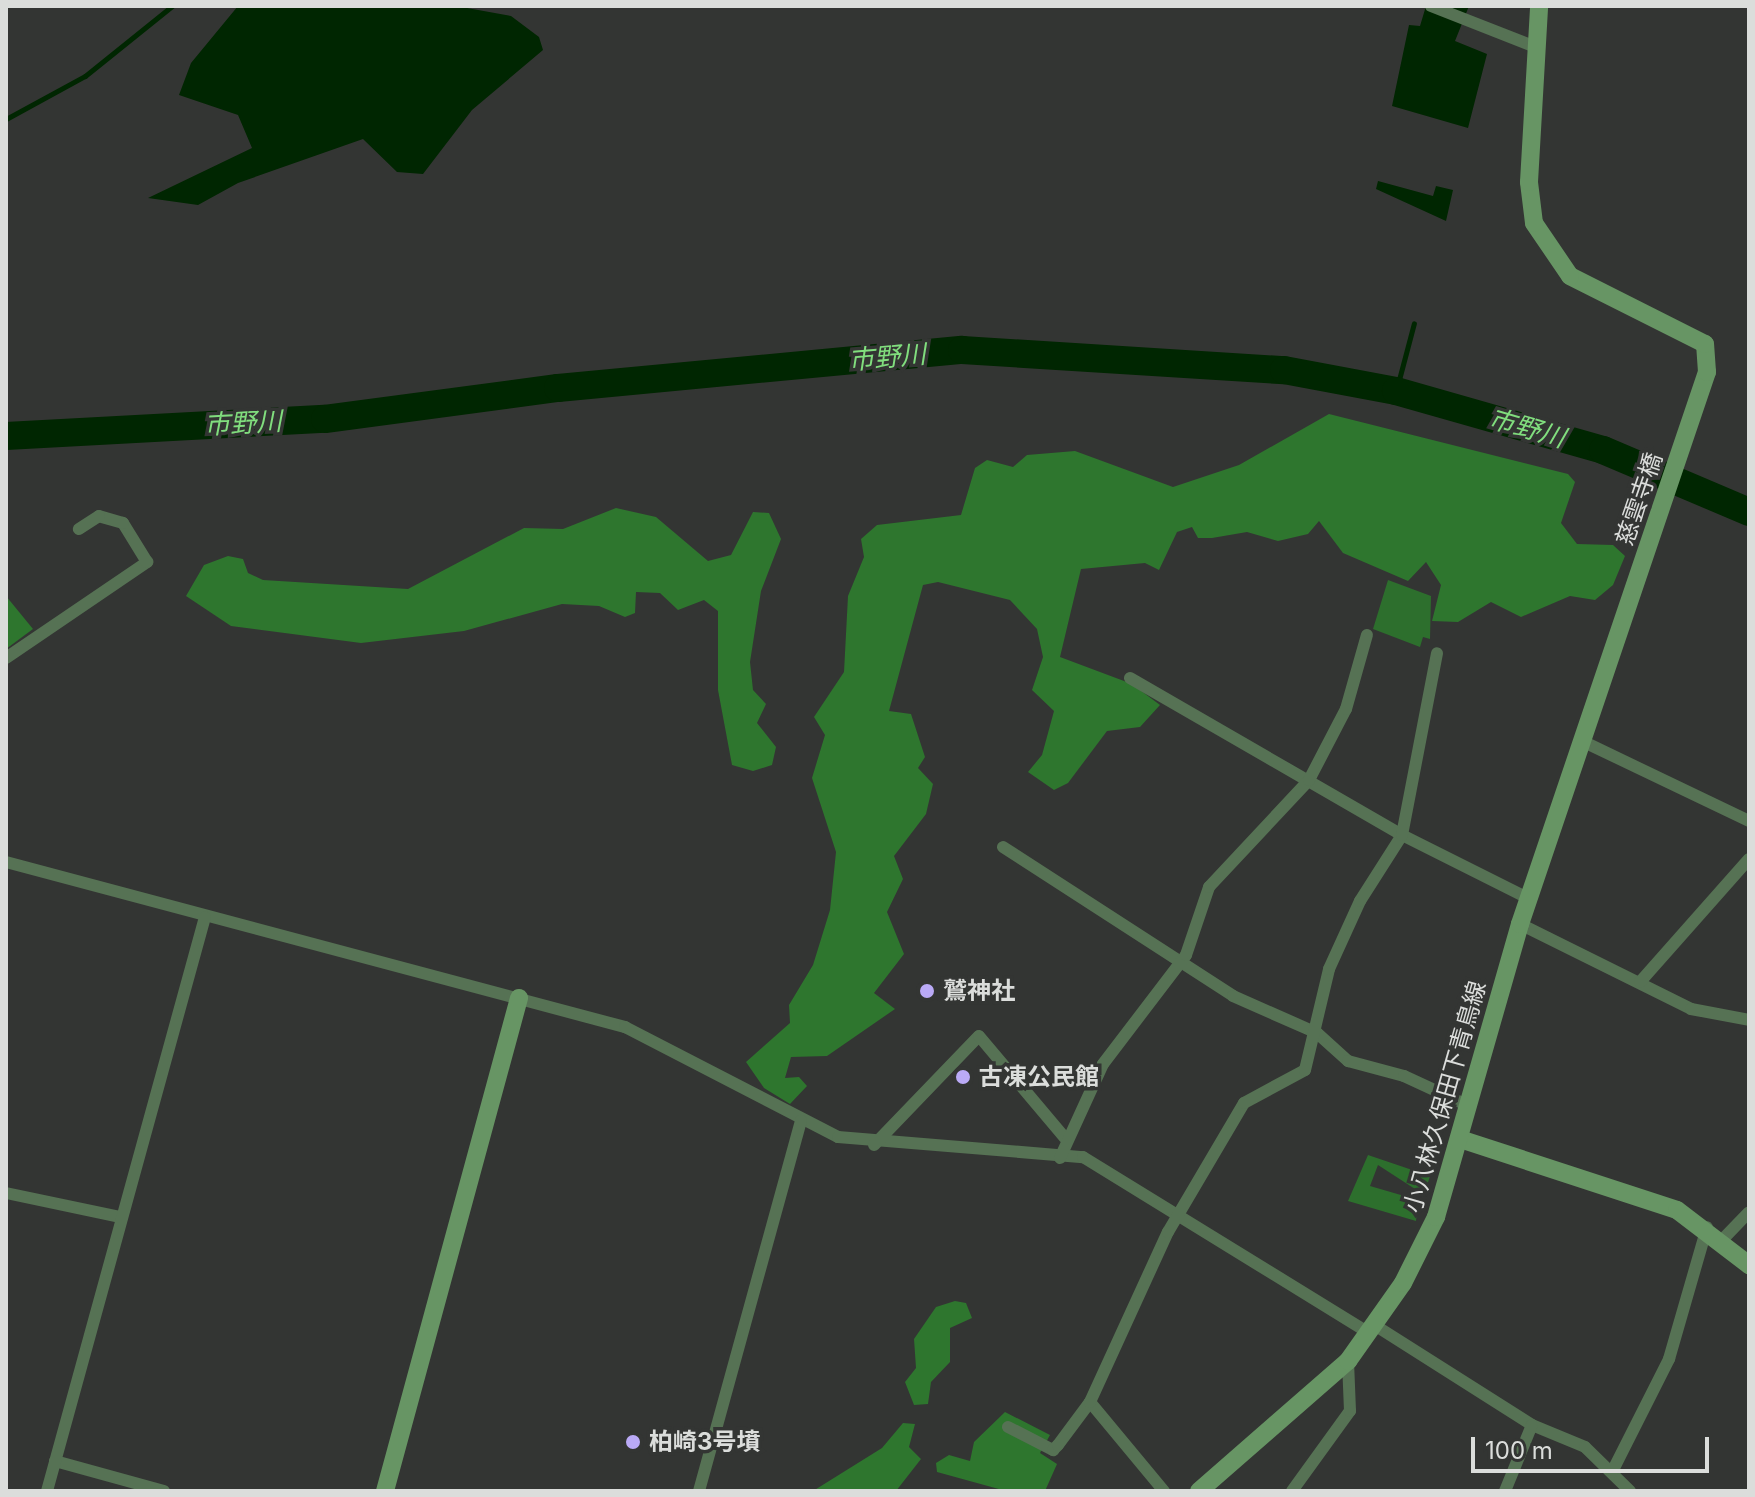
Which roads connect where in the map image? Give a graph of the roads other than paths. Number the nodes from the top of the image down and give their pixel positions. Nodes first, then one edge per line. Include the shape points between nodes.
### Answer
1 (1431, 6) edge
2 (1539, 6) edge
3 (1538, 48) junction
4 (79, 529) dead end
5 (1367, 635) dead end
6 (1616, 642) joint
7 (1437, 653) dead end
8 (6, 658) edge
9 (1130, 678) dead end
10 (1582, 741) junction
11 (1309, 780) junction
12 (1749, 821) edge
13 (1402, 835) junction
14 (1003, 847) dead end
15 (1749, 859) edge
16 (6, 862) edge
17 (1528, 898) junction
18 (205, 917) junction
19 (1520, 924) junction
20 (1181, 963) junction
21 (1640, 982) junction
22 (519, 998) junction
23 (1749, 1020) edge
24 (1317, 1033) junction
25 (1469, 1106) junction
26 (801, 1121) junction
27 (1065, 1138) junction
28 (1460, 1139) junction
29 (874, 1145) junction
30 (1060, 1158) junction
31 (6, 1193) edge
32 (1749, 1212) edge
33 (1177, 1215) junction
34 (120, 1217) junction
35 (1707, 1227) junction
36 (1723, 1239) junction
37 (1749, 1265) edge
38 (1372, 1329) junction
39 (1348, 1361) junction
40 (1090, 1402) junction
41 (1532, 1425) junction
42 (1008, 1427) dead end
43 (55, 1461) junction
44 (1612, 1472) junction
45 (47, 1491) edge
46 (164, 1491) edge
47 (385, 1491) edge
48 (699, 1491) edge
49 (1164, 1491) edge
50 (1199, 1491) edge
51 (1292, 1491) edge
52 (1505, 1491) edge
53 (1630, 1491) edge

1 - 3 street
2 - 3 main road
3 - 6 main road, 慈雲寺橋 via 1529,182 1548,250 1608,300 1705,344 1707,372
4 - 8 street via 99,516 112,518 147,562
5 - 11 street via 1346,709
6 - 10 main road, 小八林久保田下青鳥線
7 - 13 street
9 - 11 street
10 - 12 street
10 - 17 main road, 小八林久保田下青鳥線
11 - 13 street
11 - 20 street via 1209,887
13 - 17 street
13 - 24 street via 1360,901 1329,969
14 - 20 street
15 - 21 street
16 - 18 street
17 - 19 main road, 小八林久保田下青鳥線
18 - 22 street
18 - 34 street
19 - 21 street
19 - 25 main road, 小八林久保田下青鳥線
20 - 24 street
20 - 27 street via 1103,1064
21 - 23 street via 1713,1017
22 - 26 street via 645,1036
22 - 47 main road
24 - 25 street via 1348,1061 1404,1076
24 - 33 street via 1300,1077 1244,1103
25 - 28 main road, 小八林久保田下青鳥線
26 - 29 street
26 - 48 street
27 - 29 street via 979,1036
27 - 30 street
28 - 35 main road via 1648,1199
28 - 38 main road, 小八林久保田下青鳥線 via 1436,1217
29 - 30 street
30 - 33 street via 1083,1157
31 - 34 street
32 - 36 street
33 - 38 street
33 - 40 street
34 - 43 street
35 - 36 main road
35 - 44 street via 1669,1359
36 - 37 main road
38 - 39 main road, 小八林久保田下青鳥線
38 - 41 street
39 - 50 main road, 小八林久保田下青鳥線
39 - 51 street via 1350,1411
40 - 42 street via 1053,1450
40 - 49 street
41 - 44 street via 1585,1447
41 - 52 street
43 - 45 street
43 - 46 street
44 - 53 street

